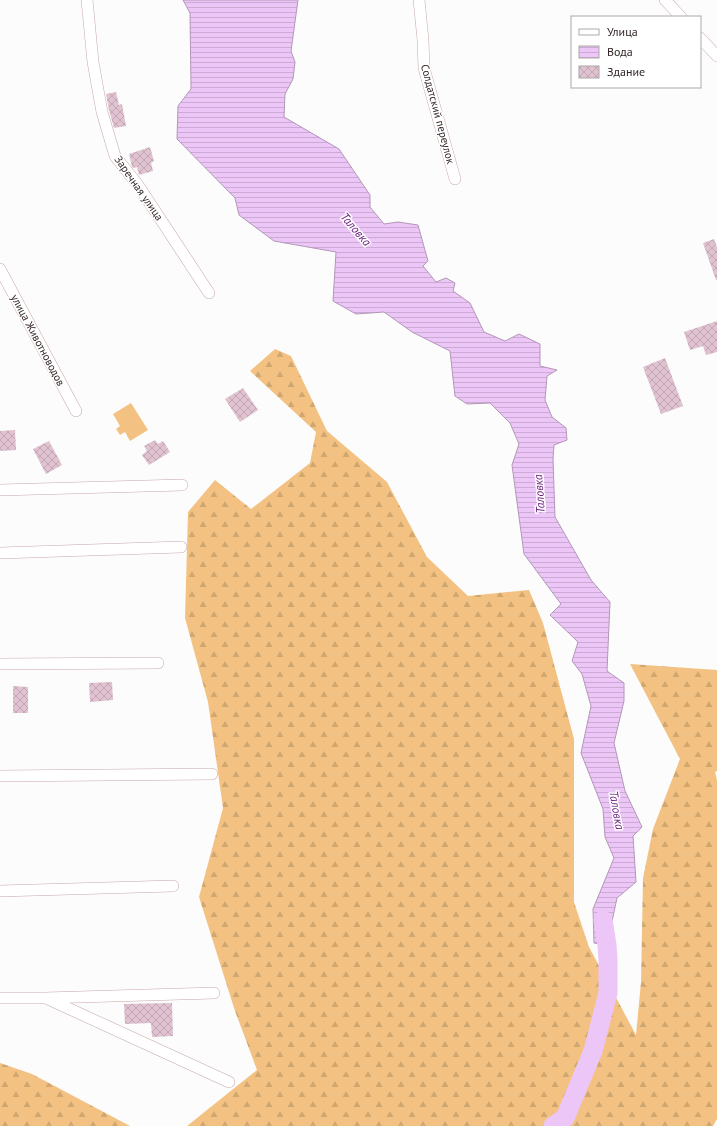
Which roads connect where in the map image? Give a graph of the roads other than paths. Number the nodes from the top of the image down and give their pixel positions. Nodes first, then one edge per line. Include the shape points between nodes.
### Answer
1 (87, 0) edge
2 (419, 0) edge
3 (665, 0) edge
4 (680, 16) edge
5 (701, 39) edge
6 (717, 56) edge
7 (455, 179) dead end
8 (0, 269) edge
9 (209, 293) dead end
10 (76, 411) dead end
11 (182, 485) dead end
12 (0, 490) edge
13 (181, 547) dead end
14 (0, 553) edge
15 (158, 663) dead end
16 (0, 664) edge
17 (212, 774) dead end
18 (0, 776) edge
19 (173, 886) dead end
20 (0, 891) edge
21 (214, 993) dead end
22 (0, 998) edge
23 (45, 998) junction
24 (229, 1082) dead end

1 - 9 street, Заречная улица via 93,62 102,112 115,156 138,185
2 - 7 street, Солдатский переулок via 424,68
3 - 4 street
5 - 6 street
8 - 10 street, улица Животноводов
11 - 12 street
13 - 14 street
15 - 16 street
17 - 18 street
19 - 20 street
21 - 23 street
22 - 23 street
23 - 24 street

